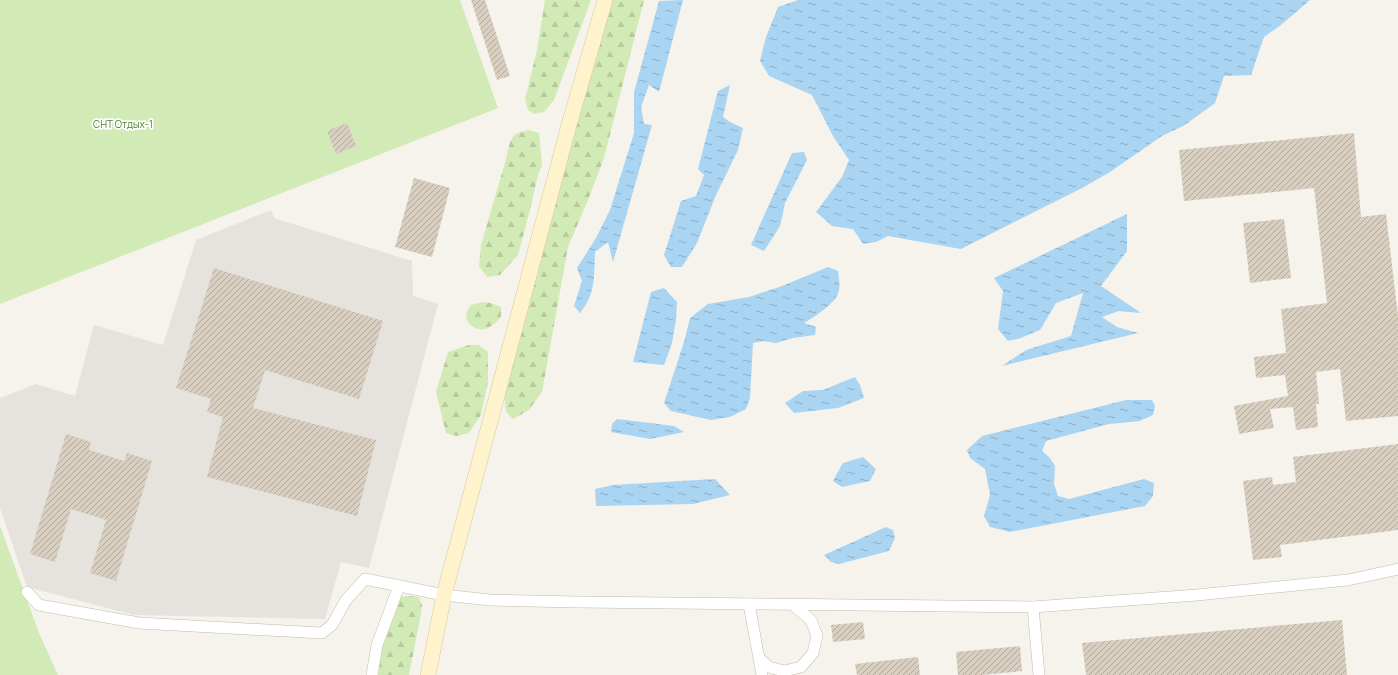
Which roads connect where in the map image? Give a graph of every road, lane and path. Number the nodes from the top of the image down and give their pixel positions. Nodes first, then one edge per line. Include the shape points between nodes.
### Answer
1 (605, 0) edge
2 (1398, 570) edge
3 (399, 586) junction
4 (27, 592) dead end
5 (444, 595) junction
6 (749, 604) junction
7 (793, 606) junction
8 (1033, 608) junction
9 (760, 659) junction
10 (372, 675) edge
11 (428, 675) edge
12 (762, 675) edge
13 (1039, 675) edge

1 - 5 main road
2 - 8 street via 1340,580 1197,595
3 - 4 street via 365,579 346,600 332,625 322,633 139,623 39,605
3 - 5 street
3 - 10 street via 376,645
5 - 6 street via 490,600
5 - 11 main road
6 - 7 street
6 - 9 street
7 - 8 street
7 - 9 street via 811,620 817,636 814,653 801,667 784,671 769,667
8 - 13 street
9 - 12 street

